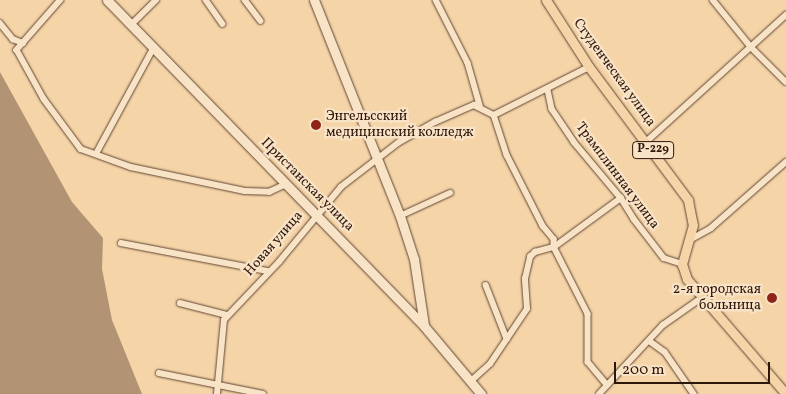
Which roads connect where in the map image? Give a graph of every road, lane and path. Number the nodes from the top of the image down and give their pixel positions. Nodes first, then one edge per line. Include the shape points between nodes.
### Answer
1 (61, 0) edge
2 (107, 0) edge
3 (156, 0) edge
4 (206, 0) edge
5 (245, 0) edge
6 (314, 0) edge
7 (436, 0) edge
8 (546, 0) edge
9 (713, 0) edge
10 (786, 15) edge
11 (261, 21) dead end
12 (0, 23) edge
13 (132, 24) junction
14 (223, 24) dead end
15 (23, 43) junction
16 (154, 46) junction
17 (751, 47) junction
18 (589, 68) junction
19 (786, 82) edge
20 (548, 90) junction
21 (480, 105) junction
22 (494, 115) junction
23 (647, 141) junction
24 (97, 152) junction
25 (377, 158) junction
26 (786, 162) edge
27 (286, 184) junction
28 (450, 193) dead end
29 (622, 198) junction
30 (317, 214) junction
31 (400, 216) junction
32 (688, 241) junction
33 (121, 243) dead end
34 (554, 247) junction
35 (682, 264) junction
36 (268, 271) junction
37 (486, 285) dead end
38 (703, 297) junction
39 (180, 303) dead end
40 (227, 315) junction
41 (424, 326) junction
42 (507, 339) junction
43 (651, 342) junction
44 (159, 373) dead end
45 (471, 381) junction
46 (218, 385) junction
47 (607, 385) junction
48 (601, 393) edge
49 (217, 394) edge
50 (262, 394) edge
51 (481, 394) edge
52 (694, 394) edge
53 (786, 394) edge

1 - 15 street
2 - 13 street, Пристанская улица
3 - 13 street
4 - 14 street
5 - 11 street
6 - 25 street
7 - 21 street via 468,63
8 - 18 main road, Студенческая улица / Р-229
9 - 17 street
10 - 17 street
12 - 15 street via 13,39
13 - 16 street, Пристанская улица
15 - 24 street via 16,50 44,98 76,144 88,153
16 - 24 street
16 - 27 street, Пристанская улица
17 - 19 street
17 - 23 street
18 - 20 street
18 - 23 main road, Студенческая улица / Р-229
20 - 22 street
20 - 29 street, Трамплинная улица via 552,109 574,142
21 - 22 street
21 - 25 street, Новая улица via 435,122
22 - 34 street via 507,155 543,226 554,239
23 - 32 main road, Студенческая улица / Р-229 via 688,200 693,213
24 - 27 street via 131,167 245,191 269,192
25 - 30 street, Новая улица via 341,187
25 - 31 street
26 - 32 street via 711,228
27 - 30 street, Пристанская улица
28 - 31 street
29 - 34 street
29 - 35 street, Трамплинная улица via 664,258
30 - 36 street, Новая улица
30 - 41 street, Пристанская улица
31 - 41 street via 414,259
32 - 35 main road, Р-229
33 - 36 street
34 - 42 street via 535,252 530,257 526,279 527,309
34 - 47 street via 588,314 588,362
35 - 38 main road via 687,279
36 - 40 street, Новая улица
37 - 42 street
38 - 43 street via 673,317
38 - 53 main road
39 - 40 street
40 - 46 street via 223,326
41 - 45 street, Пристанская улица
42 - 45 street via 490,364
43 - 47 street
43 - 52 street via 665,352
44 - 46 street
45 - 51 street, Пристанская улица
46 - 49 street
46 - 50 street
47 - 48 street

